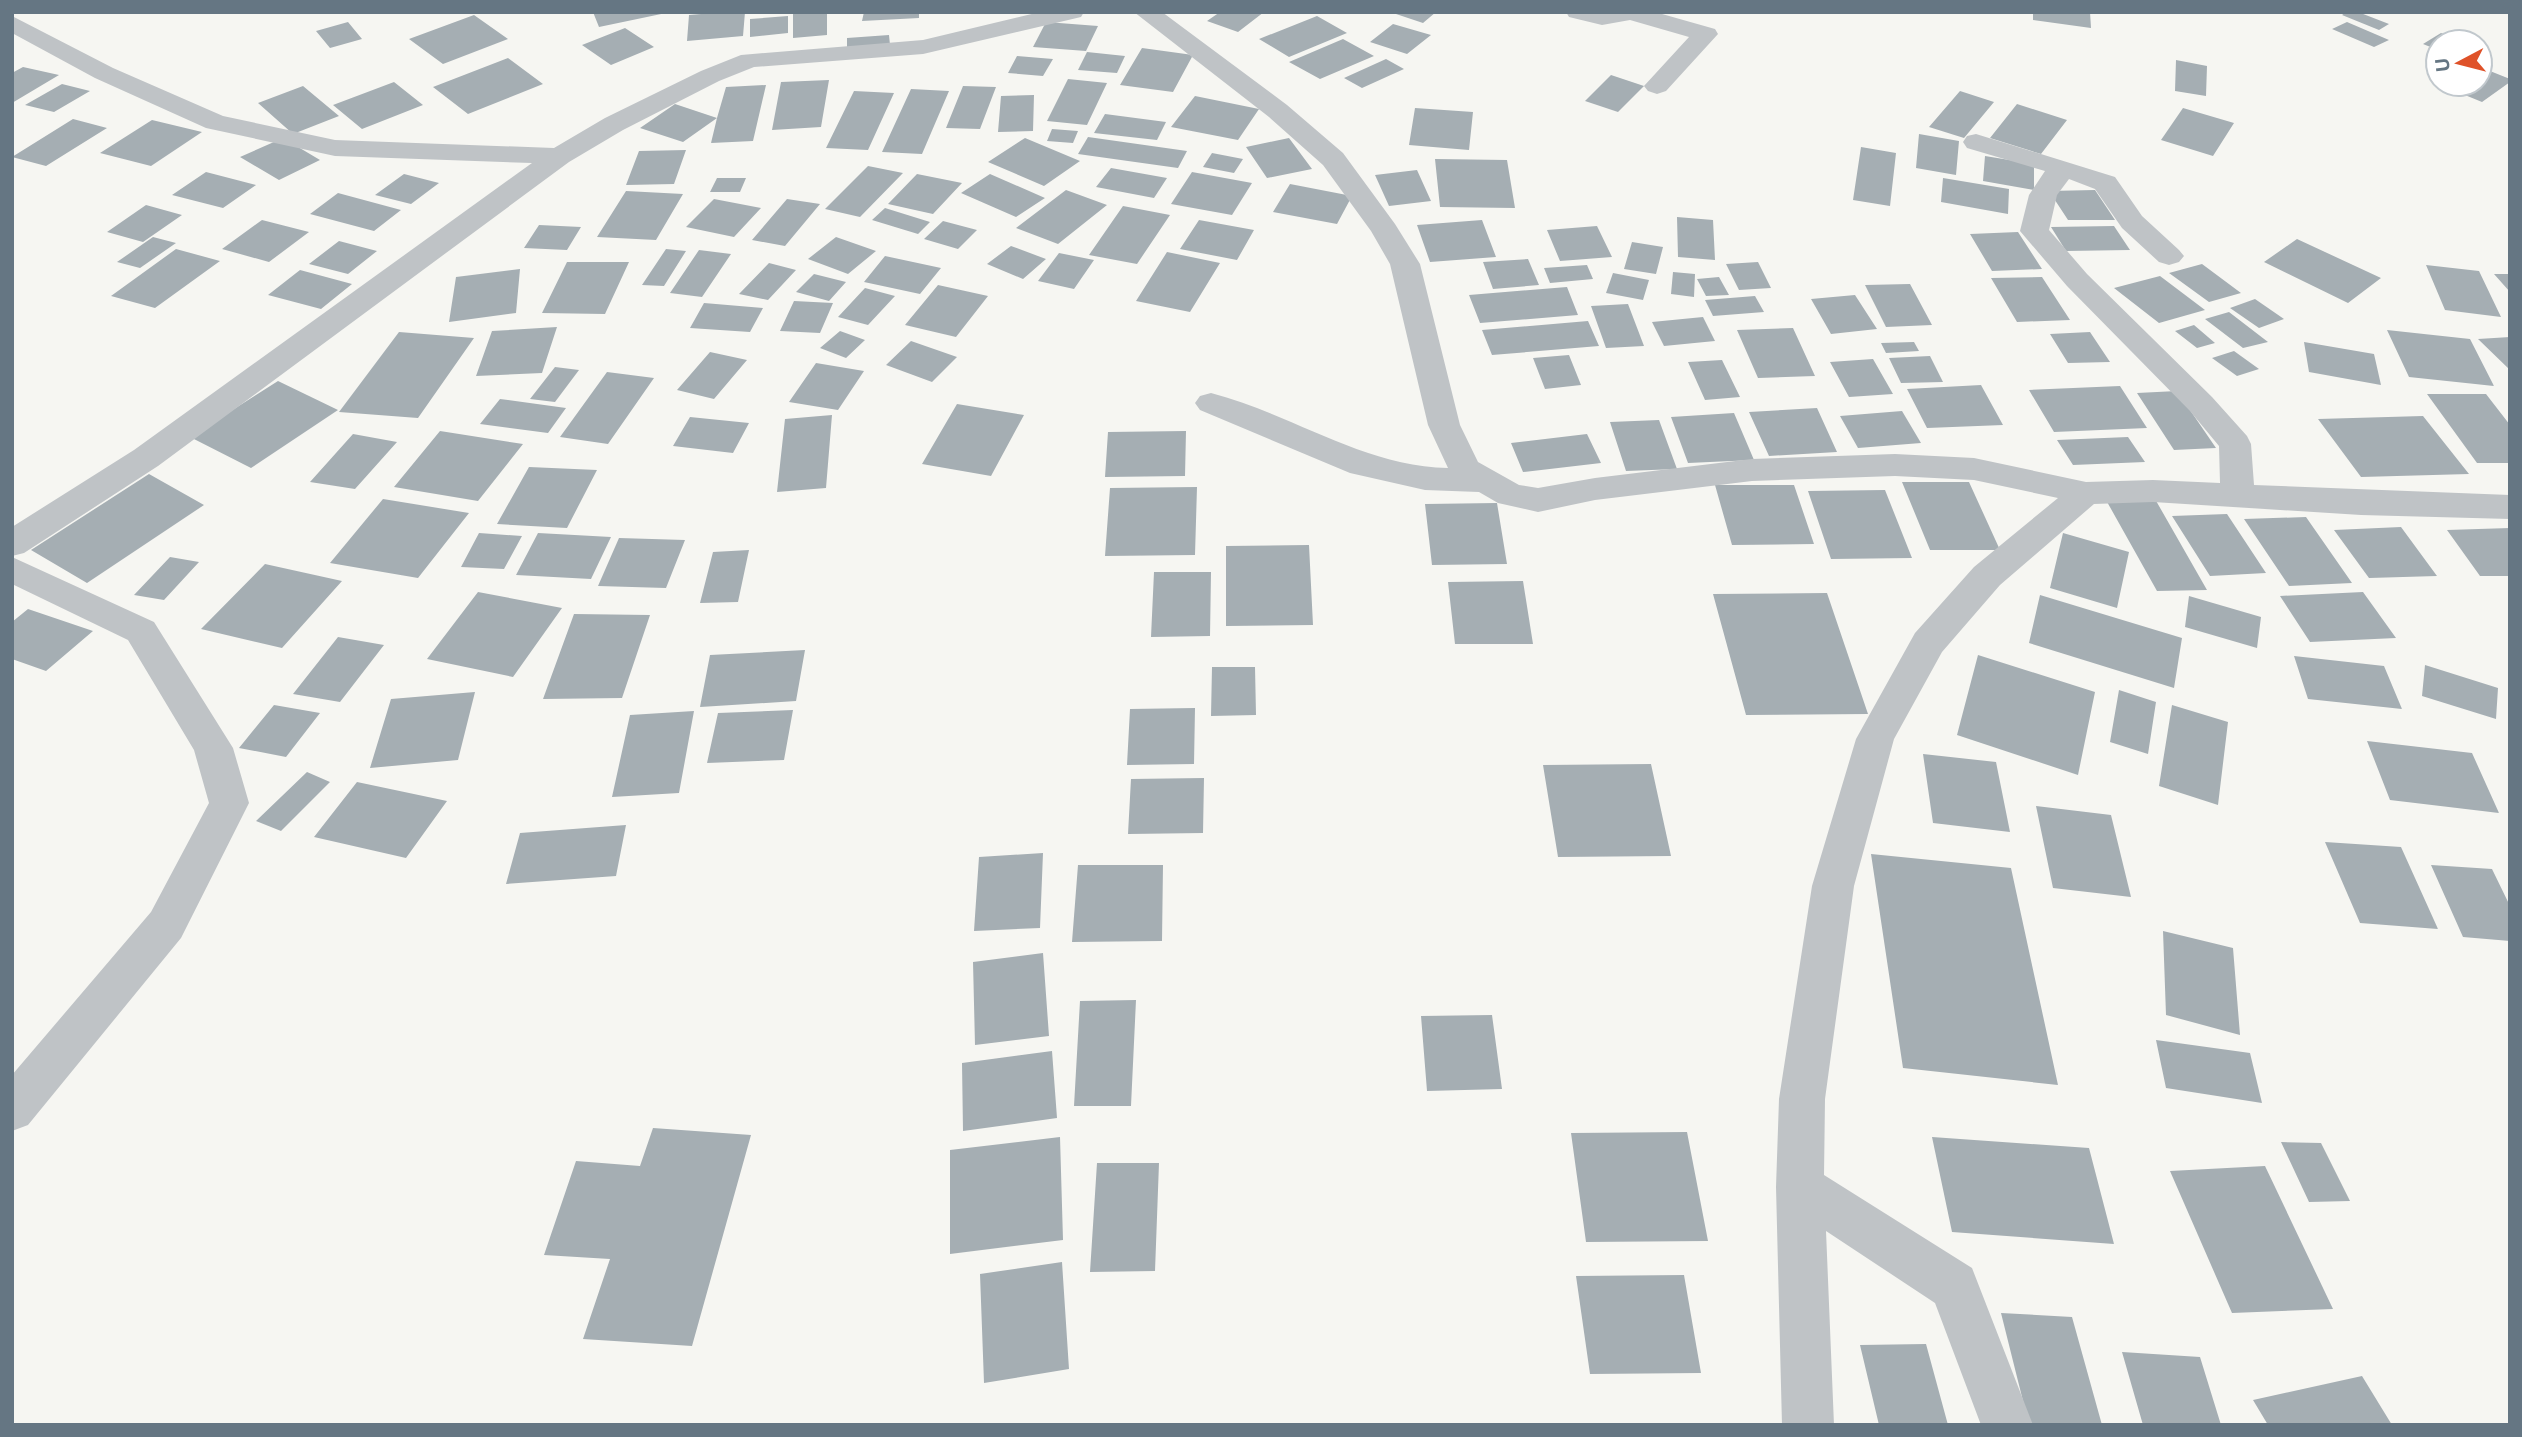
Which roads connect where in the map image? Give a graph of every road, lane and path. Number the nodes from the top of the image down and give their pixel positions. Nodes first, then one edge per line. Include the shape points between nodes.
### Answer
1 (1072, 12) edge
2 (1146, 12) edge
3 (1578, 12) edge
4 (12, 23) edge
5 (1657, 86) dead end
6 (1976, 142) dead end
7 (559, 156) junction
8 (2067, 169) junction
9 (2169, 256) dead end
10 (1211, 403) dead end
11 (1487, 481) junction
12 (2086, 493) junction
13 (2238, 494) junction
14 (2510, 507) edge
15 (12, 544) edge
16 (12, 569) edge
17 (12, 1110) edge
18 (1801, 1187) junction
19 (1808, 1425) edge
20 (2007, 1425) edge

1 - 7 street via 923,47 750,60 614,124
2 - 11 street via 1183,25 1333,159 1385,230 1405,264 1444,425 1465,469
3 - 5 street via 1602,18 1631,13 1706,33
4 - 7 street via 104,73 215,122 335,148
6 - 8 street
7 - 15 street via 146,458
8 - 9 street via 2105,183 2132,222
8 - 13 street via 2058,173 2042,195 2034,231 2235,444
10 - 11 street via 1362,466 1424,479
11 - 12 street via 1510,495 1538,500 1752,470 1895,465 1973,468
12 - 13 street
12 - 18 street via 1987,576 1928,643 1875,738 1833,886 1802,1099
13 - 14 street
16 - 17 street via 141,631 213,748 229,803 166,925
18 - 19 street
18 - 20 street via 1954,1286

